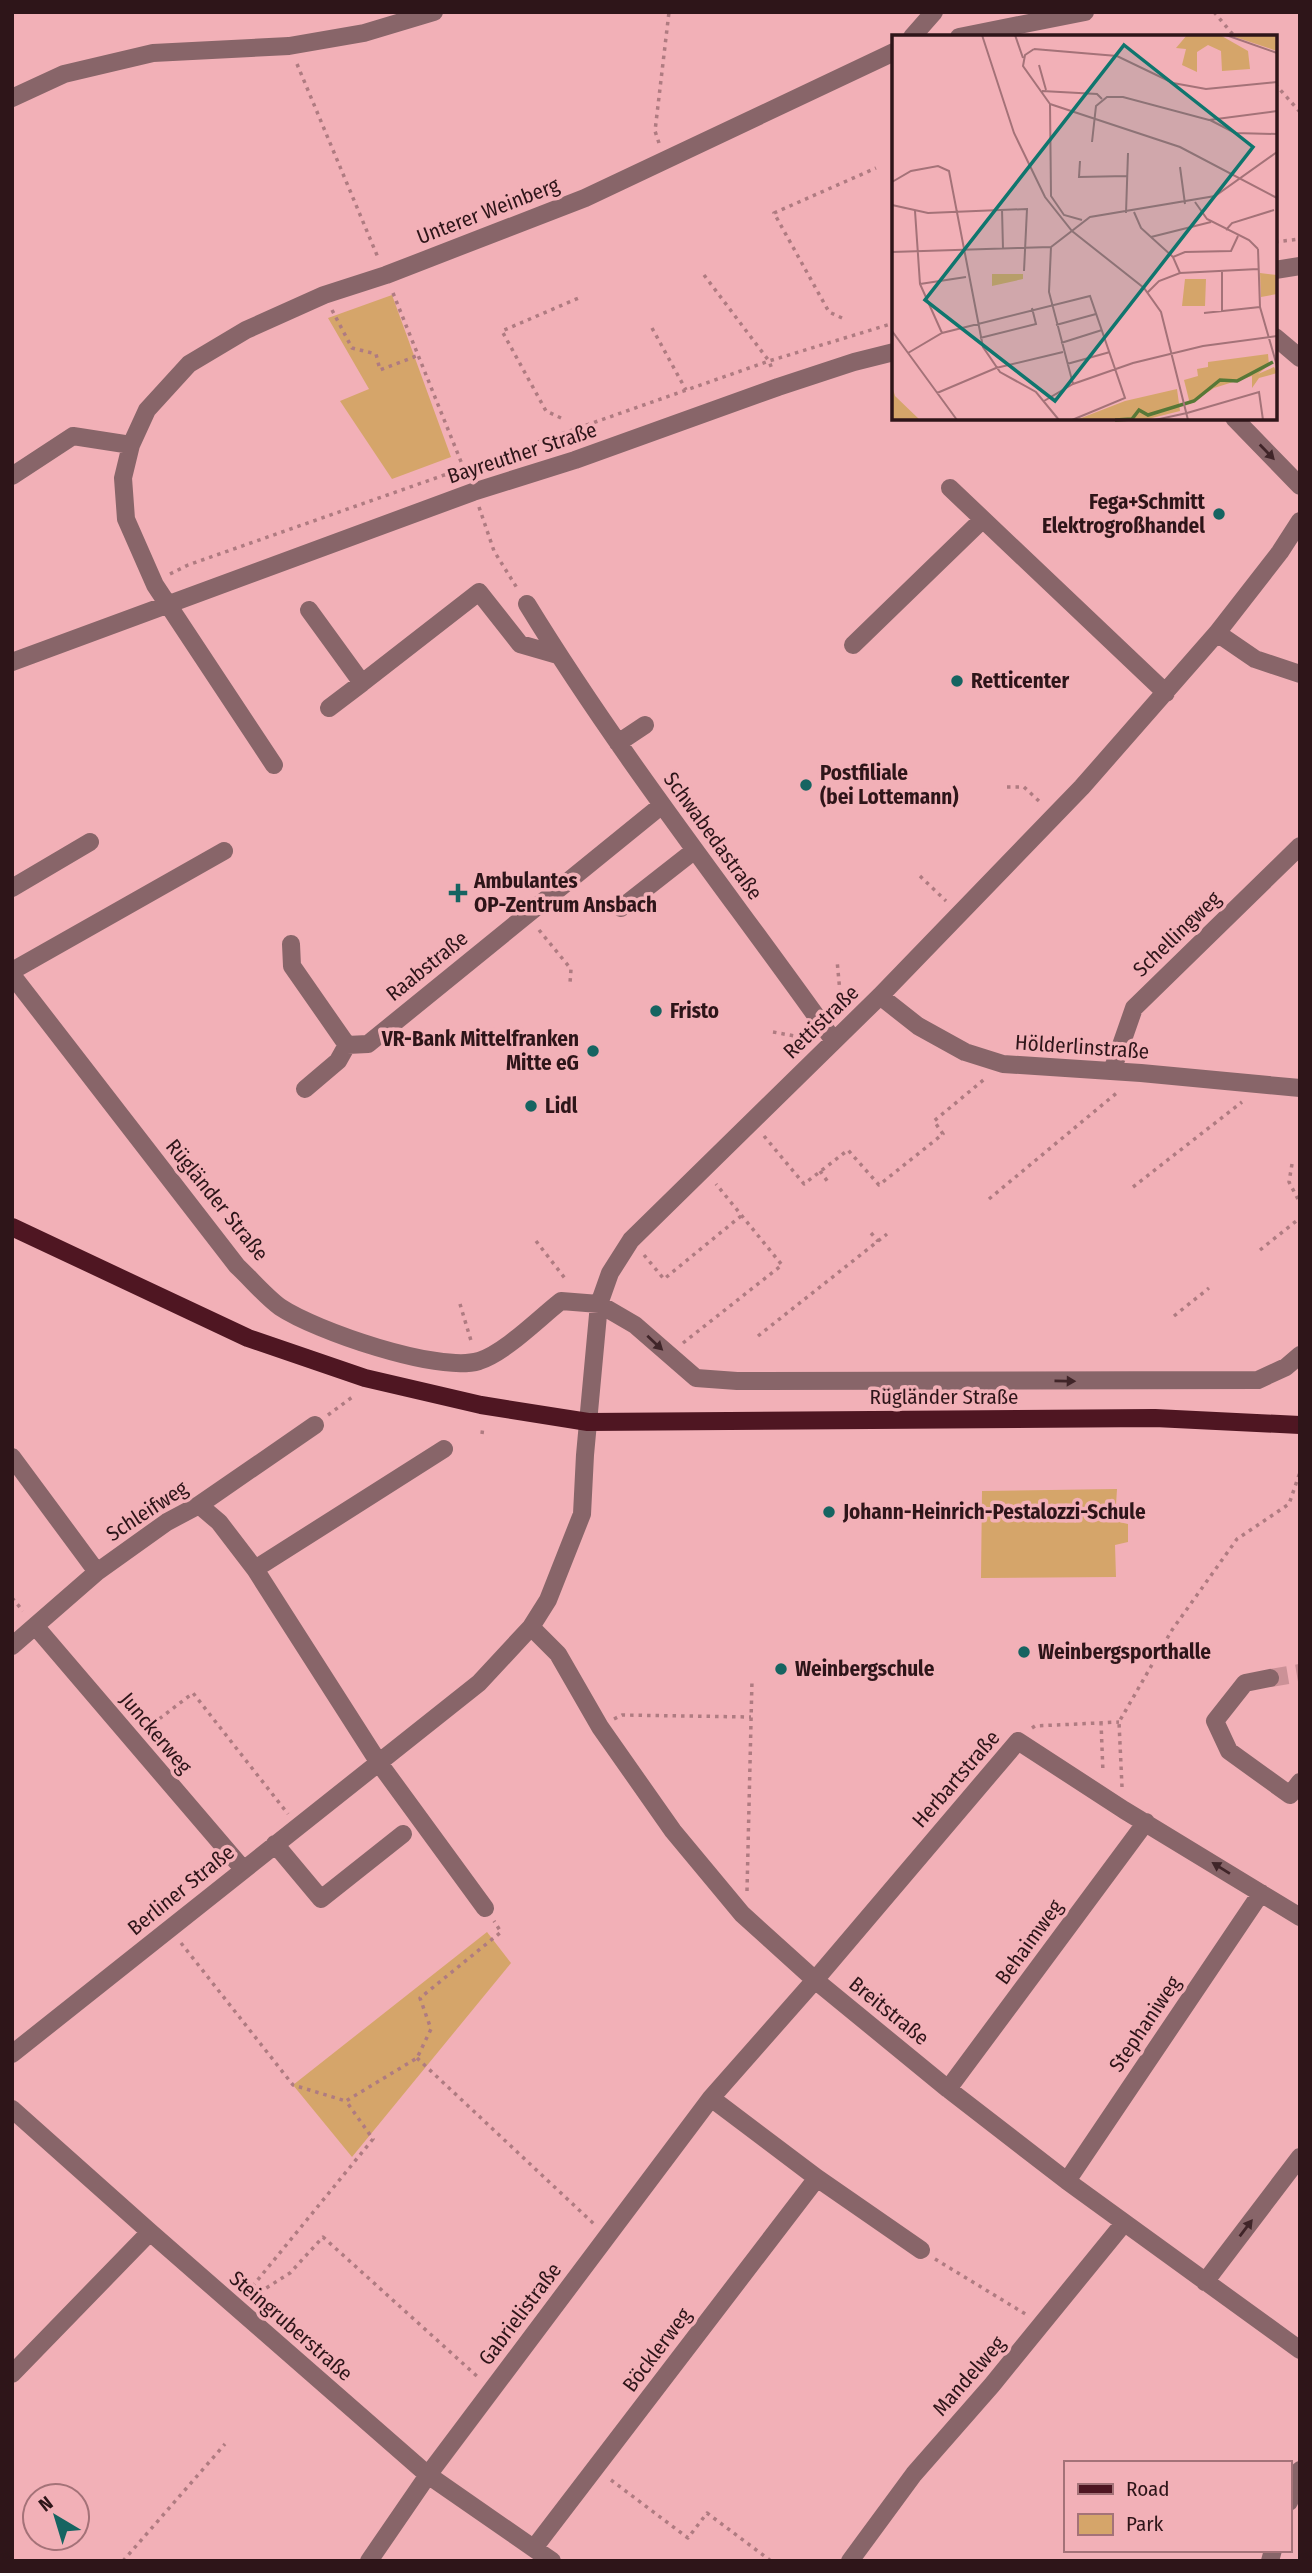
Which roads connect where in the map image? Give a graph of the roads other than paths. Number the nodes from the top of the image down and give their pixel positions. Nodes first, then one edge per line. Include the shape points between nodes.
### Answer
1 (434, 12) edge
2 (934, 12) edge
3 (1085, 12) edge
4 (914, 35) edge
5 (969, 35) edge
6 (892, 53) edge
7 (12, 98) edge
8 (1300, 266) edge
9 (1277, 270) edge
10 (1277, 339) edge
11 (892, 352) edge
12 (1300, 358) edge
13 (1236, 420) edge
14 (131, 445) junction
15 (12, 476) edge
16 (1300, 486) edge
17 (950, 488) dead end
18 (982, 520) junction
19 (1300, 522) edge
20 (167, 604) junction
21 (527, 604) road end
22 (309, 610) dead end
23 (1217, 633) junction
24 (853, 645) dead end
25 (558, 655) junction
26 (12, 662) edge
27 (1300, 674) edge
28 (362, 683) junction
29 (1166, 692) junction
30 (330, 708) dead end
31 (645, 725) dead end
32 (618, 743) junction
33 (274, 765) dead end
34 (662, 805) junction
35 (90, 842) dead end
36 (1300, 846) edge
37 (695, 850) junction
38 (224, 851) dead end
39 (12, 888) edge
40 (621, 908) dead end
41 (290, 944) dead end
42 (12, 973) edge
43 (880, 996) junction
44 (830, 1035) junction
45 (347, 1045) junction
46 (1112, 1071) junction
47 (305, 1088) dead end
48 (1300, 1088) edge
49 (12, 1227) edge
50 (599, 1304) junction
51 (1300, 1355) edge
52 (588, 1422) junction
53 (315, 1425) road end
54 (1300, 1425) edge
55 (443, 1449) dead end
56 (12, 1457) edge
57 (199, 1505) junction
58 (255, 1569) junction
59 (97, 1572) junction
60 (531, 1626) junction
61 (36, 1627) junction
62 (12, 1646) edge
63 (1270, 1678) tunnel mouth
64 (379, 1763) junction
65 (1296, 1793) edge
66 (1146, 1822) junction
67 (403, 1834) dead end
68 (275, 1844) junction
69 (243, 1870) junction
70 (1261, 1893) junction
71 (485, 1908) road end
72 (1300, 1917) edge
73 (815, 1980) junction
74 (12, 2054) edge
75 (948, 2089) junction
76 (711, 2098) junction
77 (12, 2109) edge
78 (1300, 2157) edge
79 (817, 2178) junction
80 (1067, 2181) junction
81 (1124, 2223) junction
82 (149, 2232) junction
83 (922, 2250) road end
84 (1205, 2282) junction
85 (1300, 2350) edge
86 (12, 2374) edge
87 (1300, 2470) edge
88 (428, 2475) junction
89 (1291, 2496) edge
90 (534, 2549) junction
91 (369, 2561) edge
92 (552, 2561) edge
93 (850, 2561) edge

1 - 7 street via 364,33 289,46 153,53 64,74
2 - 4 street
3 - 5 street
6 - 14 street, Unterer Weinberg via 585,198 324,295 246,330 189,363 147,410
8 - 9 street
10 - 12 street
11 - 20 street, Bayreuther Straße via 473,492
13 -> 16 street
14 - 15 street via 74,436
14 - 20 street, Unterer Weinberg via 123,478 126,519
17 - 18 street
18 - 24 street
18 - 29 street
19 - 23 street, Rettistraße
20 - 26 street, Bayreuther Straße
20 - 33 street
21 - 25 street, Schwabedastraße
22 - 28 street
23 - 27 street via 1255,659
23 - 29 street, Rettistraße
25 - 28 street via 520,643 479,592
25 - 32 street, Schwabedastraße
28 - 30 street
29 - 43 street, Rettistraße via 1082,787
31 - 32 street
32 - 34 street, Schwabedastraße
34 - 37 street, Schwabedastraße
34 - 45 street, Raabstraße via 368,1044
35 - 39 street
36 - 46 street, Schellingweg via 1134,1008
37 - 40 street
37 - 44 street, Schwabedastraße
38 - 42 street
41 - 45 street via 292,966
42 - 50 street, Rügländer Straße via 237,1266 280,1306 329,1331 388,1351 457,1364 493,1355 561,1301
43 - 44 street, Rettistraße
43 - 46 street, Hölderlinstraße via 919,1026 965,1052 1003,1064
44 - 50 street, Rettistraße via 752,1121 631,1240 610,1273
45 - 47 street via 338,1060
46 - 48 street, Hölderlinstraße
49 - 52 main road, Rügländer Straße via 248,1338 365,1378 481,1405
50 -> 51 street via 635,1325 696,1378 737,1381 1258,1380
50 - 52 street, Rettistraße
52 - 54 main road, Rügländer Straße via 1155,1418
52 - 60 street, Berliner Straße via 582,1514 548,1600
53 - 57 street, Schleifweg
55 - 58 street
56 - 59 street
57 - 58 street via 219,1522
57 - 59 street, Schleifweg
58 - 64 street
59 - 61 street, Schleifweg
60 - 64 street, Berliner Straße via 479,1683
60 - 73 street, Breitstraße via 558,1654 600,1727 673,1831 742,1914
61 - 62 street, Schleifweg
61 - 69 street, Junckerweg
63 - 65 street via 1245,1683 1215,1721 1229,1751
64 - 68 street, Berliner Straße
64 - 71 street
70 -> 66 street, Herbartstraße
66 - 73 street, Herbartstraße via 1018,1741
66 - 75 street, Behaimweg
67 - 68 street via 321,1899
68 - 69 street, Berliner Straße
69 - 74 street, Berliner Straße
70 - 72 street, Herbartstraße
70 - 80 street, Stephaniweg
73 - 75 street, Breitstraße
73 - 76 street, Herbartstraße
75 - 80 street, Breitstraße
76 - 79 street
76 - 88 street, Gabrielistraße
77 - 82 street, Steingruberstraße
84 -> 78 street
79 - 83 street
79 - 90 street, Böcklerweg
80 - 81 street, Breitstraße
81 - 84 street, Breitstraße
81 - 93 street, Mandelweg via 914,2474
82 - 86 street
82 - 88 street, Steingruberstraße
84 - 85 street, Breitstraße
87 - 89 street
88 - 90 street, Steingruberstraße
88 - 91 street, Gabrielistraße
90 - 92 street, Steingruberstraße

